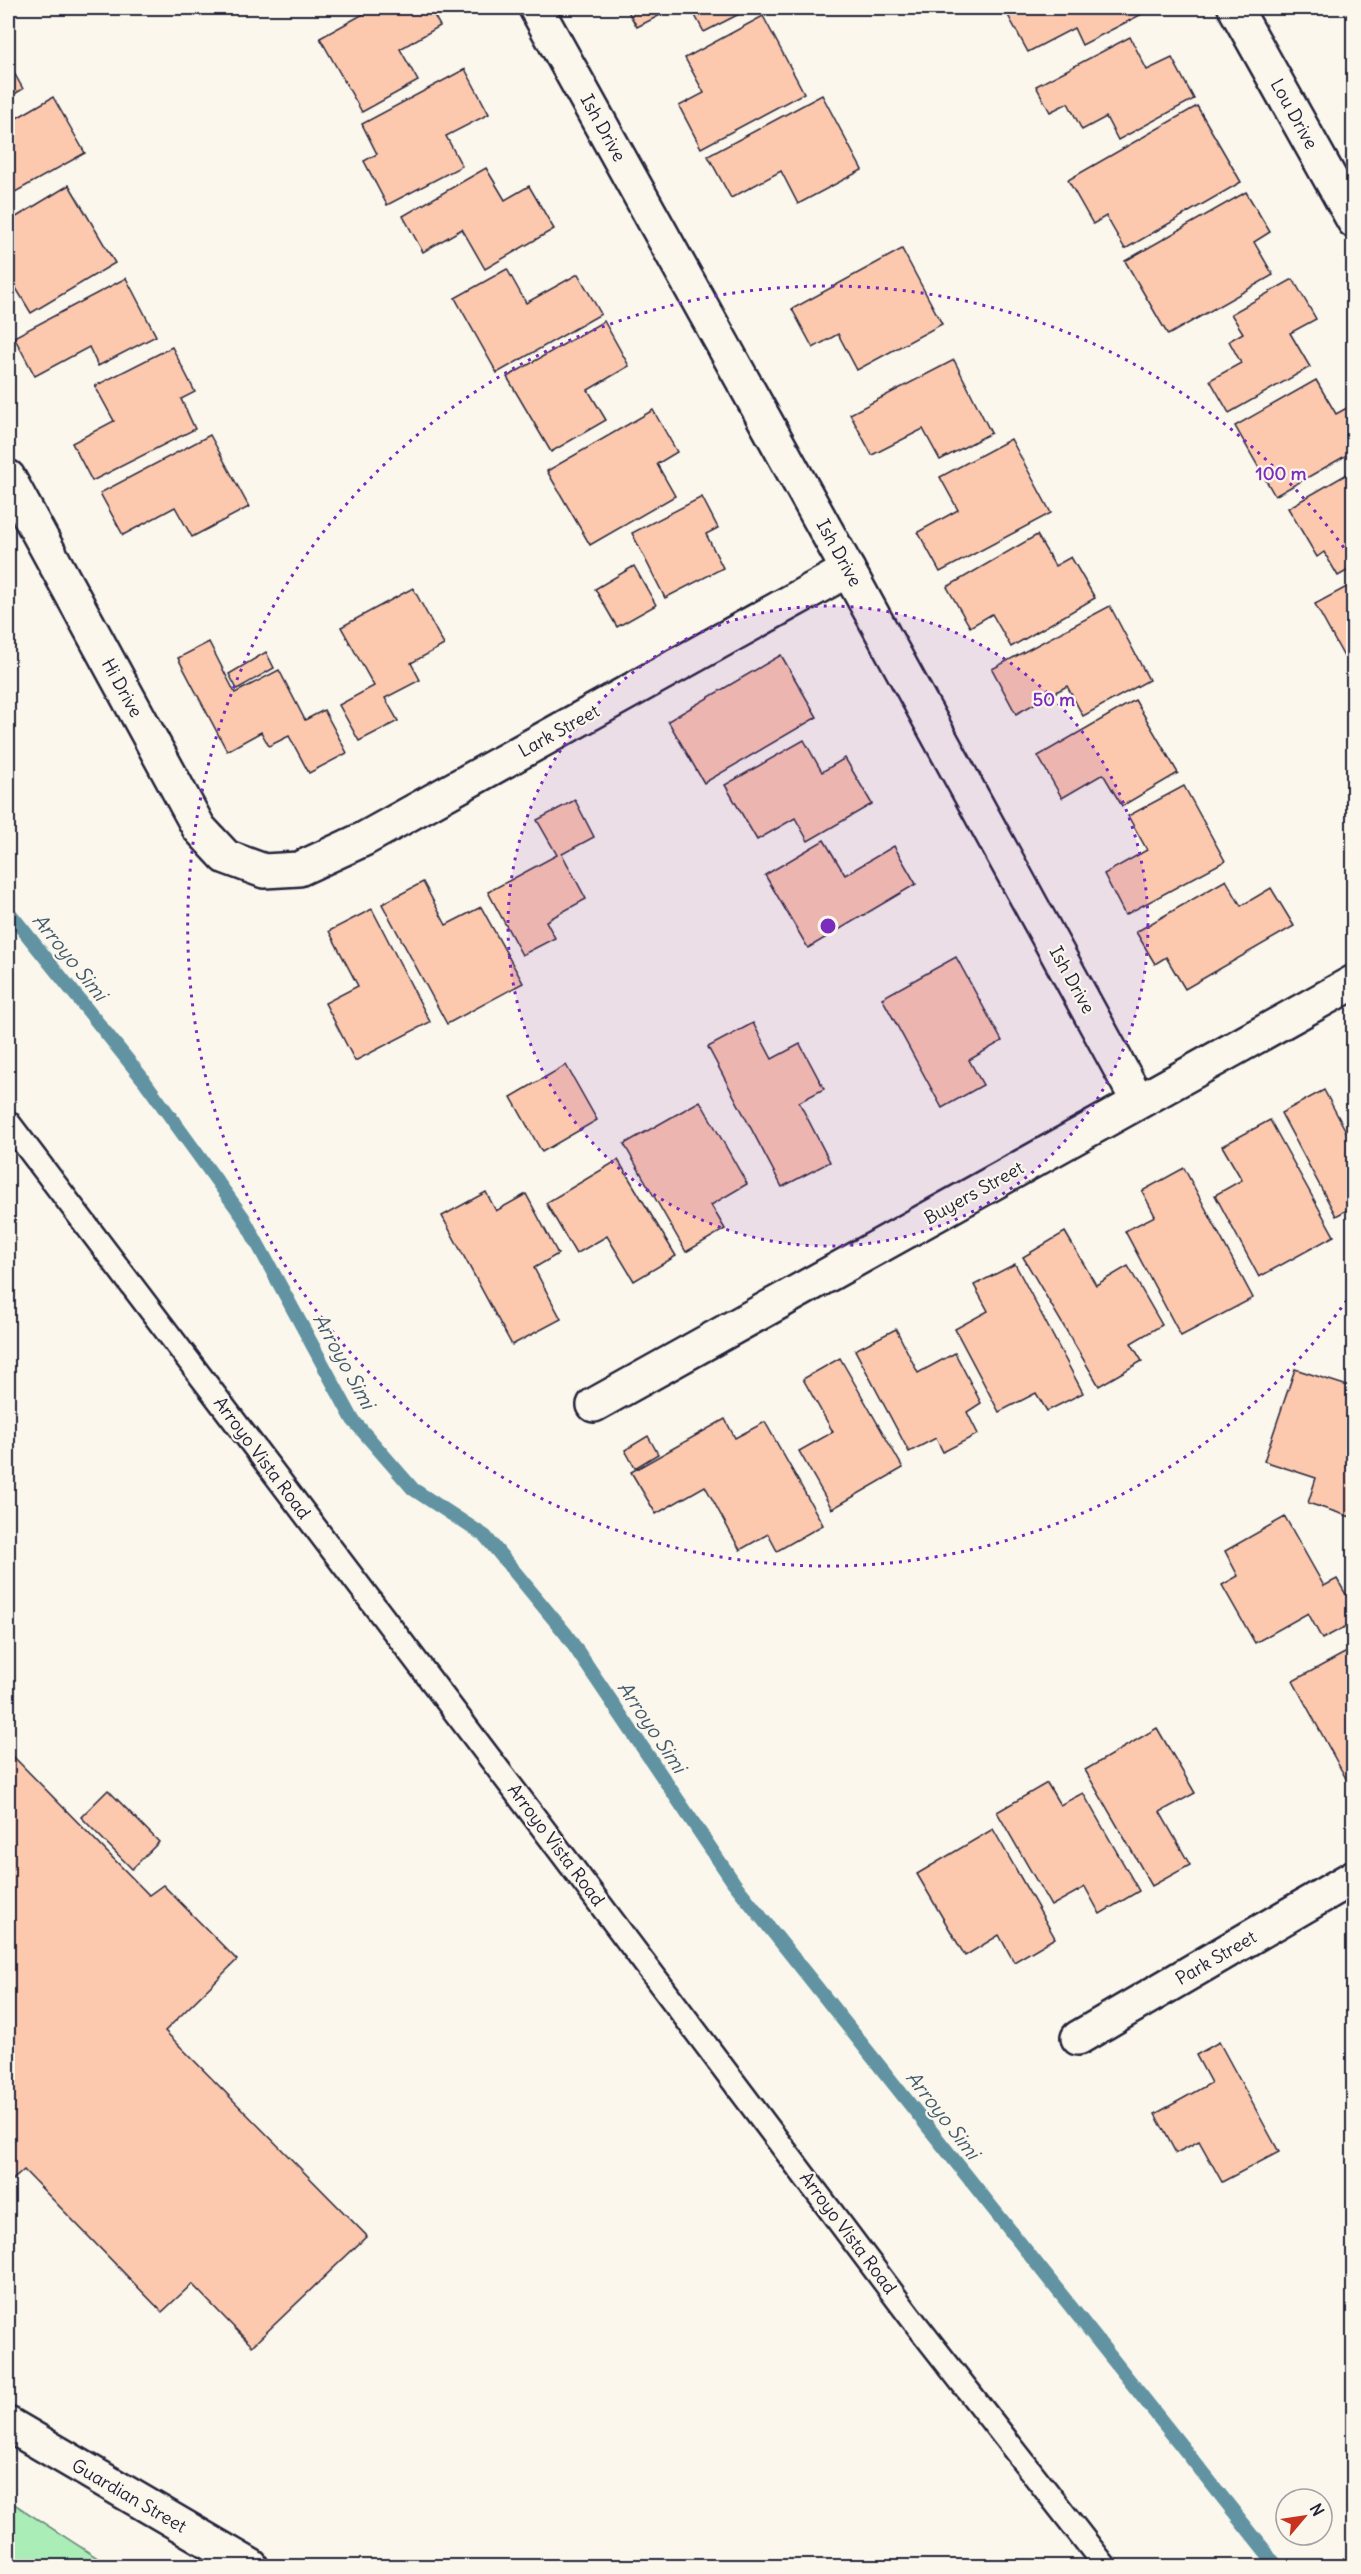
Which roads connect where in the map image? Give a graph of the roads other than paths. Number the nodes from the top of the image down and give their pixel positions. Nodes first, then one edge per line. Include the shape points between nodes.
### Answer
1 (536, 8) edge
2 (1235, 8) edge
3 (1353, 221) edge
4 (8, 477) edge
5 (848, 570) junction
6 (264, 872) joint
7 (1353, 982) edge
8 (1138, 1101) junction
9 (8, 1122) edge
10 (594, 1405) dead end
11 (1353, 1877) edge
12 (1078, 2038) dead end
13 (8, 2424) edge
14 (251, 2566) edge
15 (1105, 2566) edge

1 - 5 street, Ish Drive
2 - 3 street, Lou Drive
4 - 6 street, Hi Drive via 199,828 226,857
5 - 6 street, Lark Street via 364,839 299,869
5 - 8 street, Ish Drive
7 - 8 street, Buyers Street
8 - 10 street, Buyers Street
9 - 15 lane, Arroyo Vista Road via 902,2306
11 - 12 street, Park Street
13 - 14 street, Guardian Street

